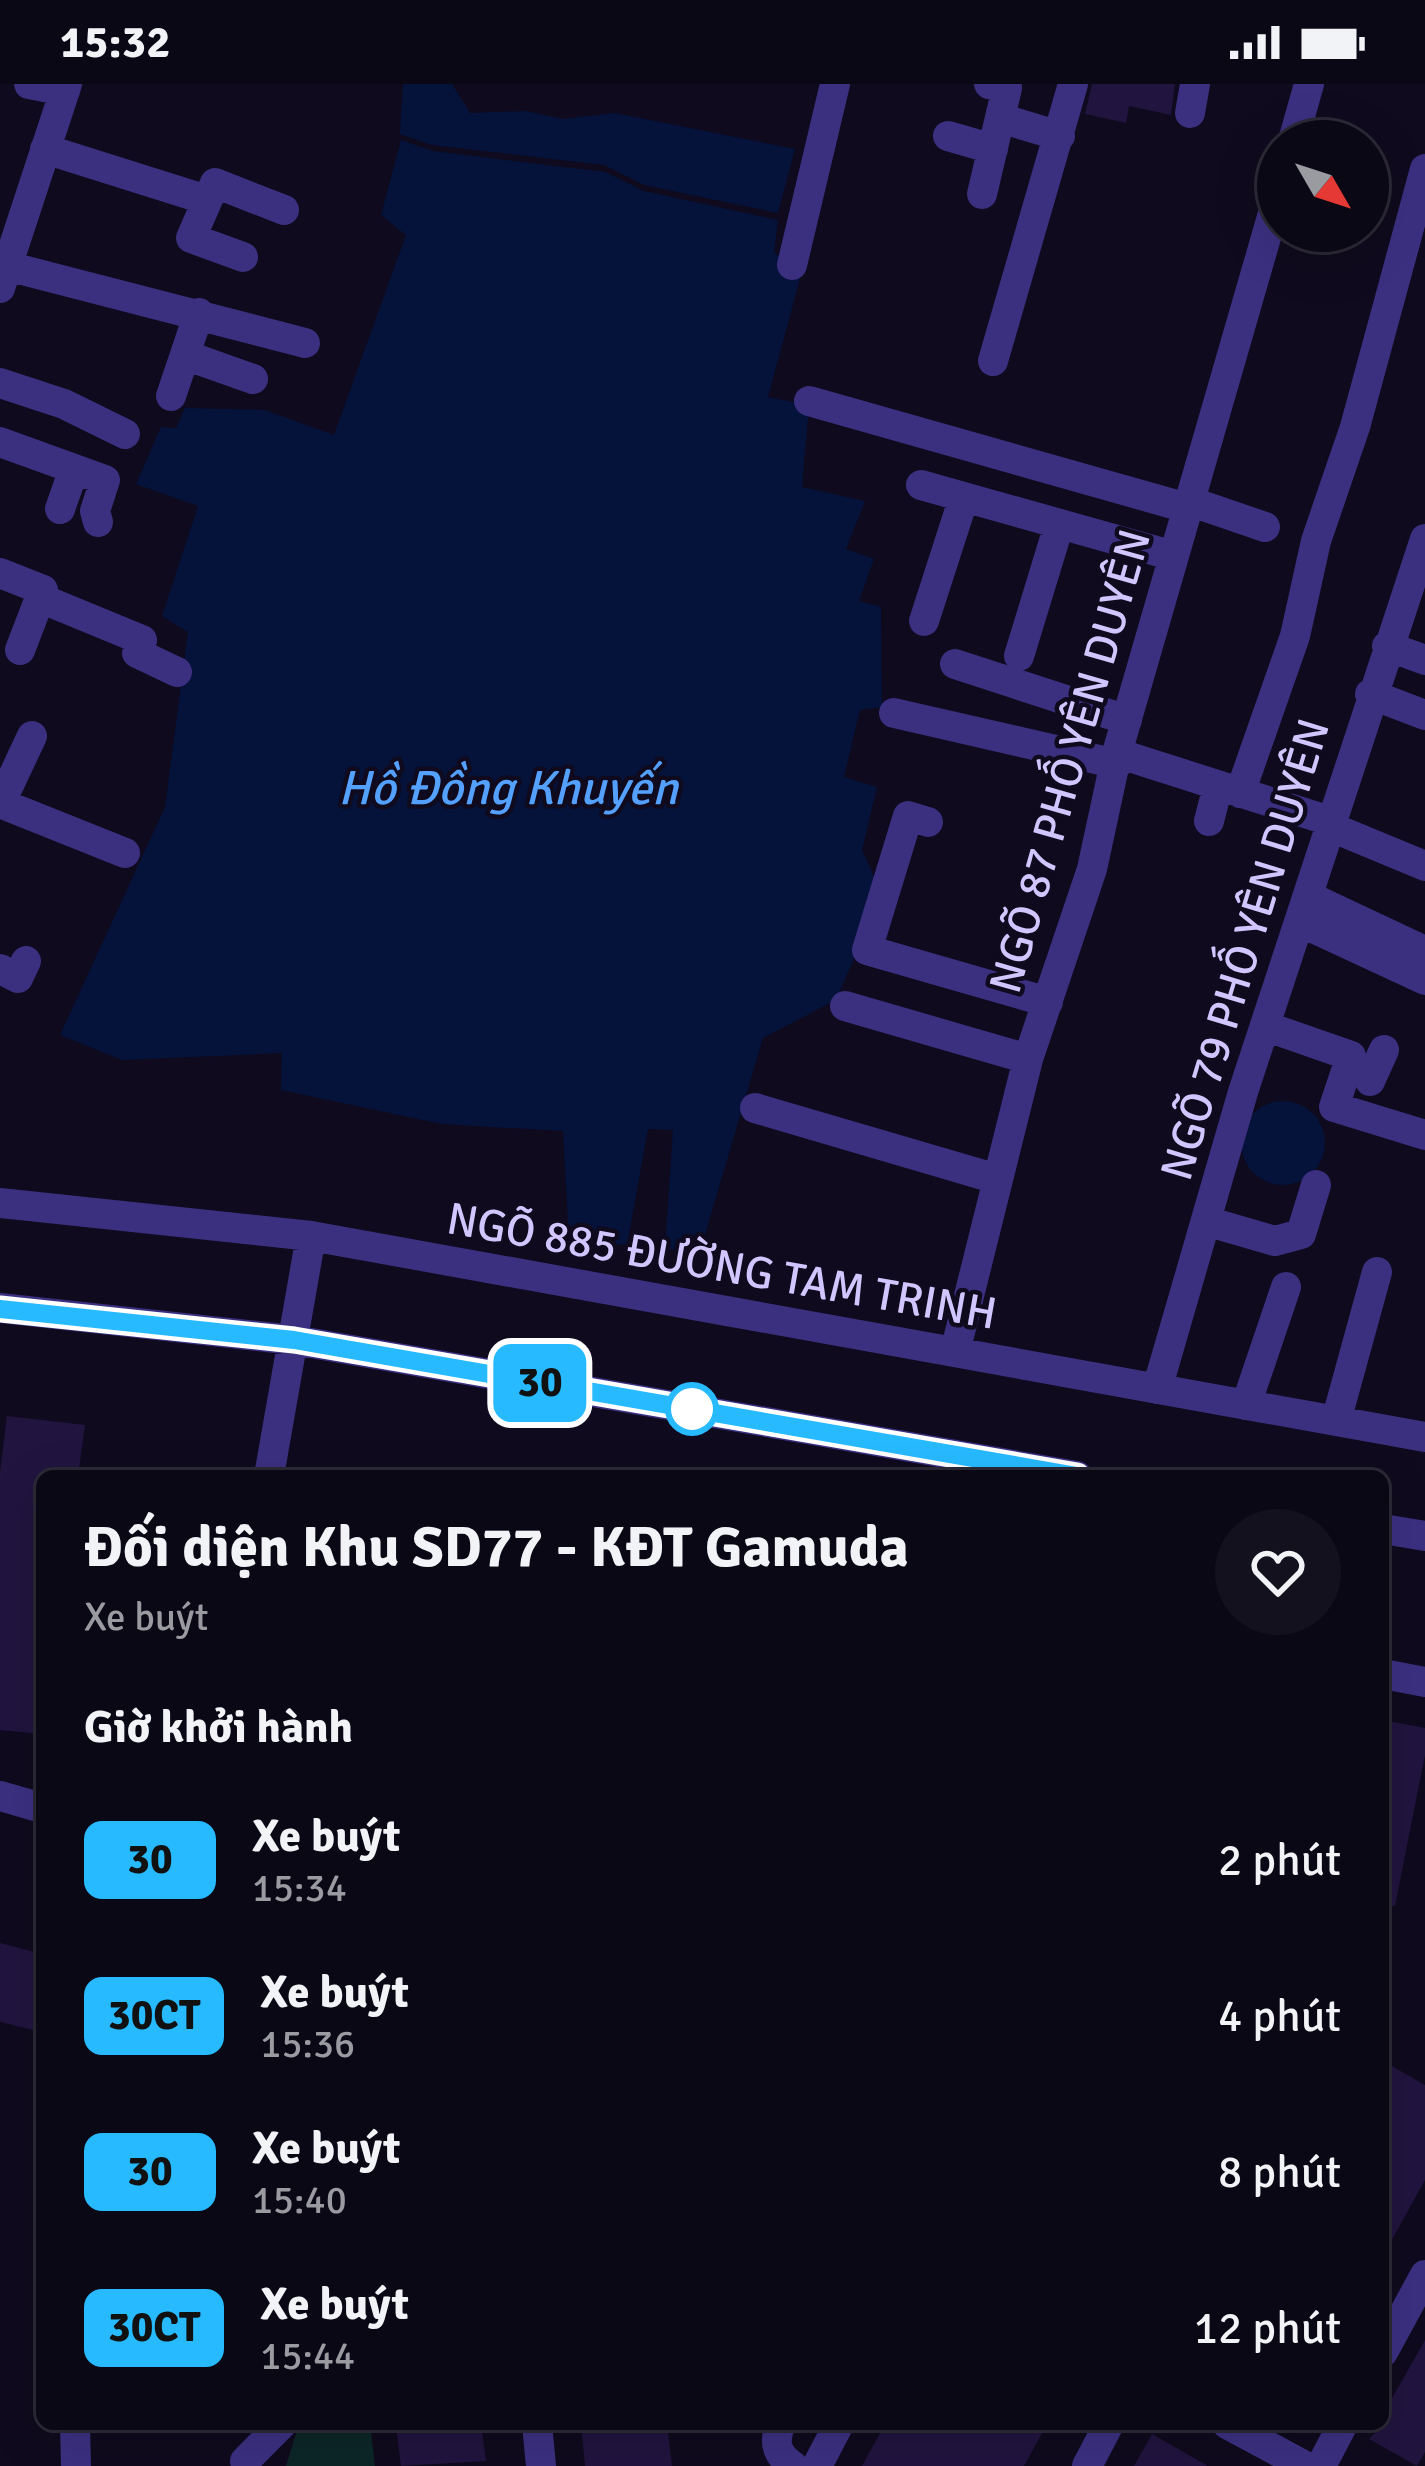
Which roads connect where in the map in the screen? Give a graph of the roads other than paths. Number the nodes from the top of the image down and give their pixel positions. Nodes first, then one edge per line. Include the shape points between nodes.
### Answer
1 (28, 84) edge
2 (835, 84) edge
3 (989, 84) edge
4 (1073, 84) edge
5 (1309, 84) edge
6 (66, 87) edge
7 (1299, 120) edge
8 (996, 133) junction
9 (948, 136) dead end
10 (1060, 136) junction
11 (45, 149) junction
12 (1425, 170) edge
13 (147, 180) junction
14 (982, 194) dead end
15 (207, 200) junction
16 (13, 208) edge
17 (284, 210) dead end
18 (134, 212) dead end
19 (1262, 252) edge
20 (243, 257) dead end
21 (792, 265) dead end
22 (3, 274) edge
23 (199, 313) junction
24 (305, 343) dead end
25 (185, 355) junction
26 (993, 361) dead end
27 (253, 379) dead end
28 (0, 383) edge
29 (171, 396) dead end
30 (809, 400) dead end
31 (125, 434) dead end
32 (0, 442) edge
33 (74, 469) junction
34 (921, 485) dead end
35 (964, 497) junction
36 (1188, 505) junction
37 (60, 509) dead end
38 (98, 523) dead end
39 (1059, 525) junction
40 (1264, 527) dead end
41 (1425, 538) edge
42 (1174, 556) junction
43 (0, 573) edge
44 (40, 598) junction
45 (924, 621) dead end
46 (1387, 646) junction
47 (20, 650) dead end
48 (1019, 656) dead end
49 (1425, 660) edge
50 (956, 664) dead end
51 (177, 672) dead end
52 (1370, 694) junction
53 (894, 713) dead end
54 (1425, 715) edge
55 (1127, 719) junction
56 (32, 736) dead end
57 (1117, 758) junction
58 (1229, 789) junction
59 (0, 804) edge
60 (1209, 821) dead end
61 (928, 822) dead end
62 (1332, 825) junction
63 (125, 853) dead end
64 (1425, 866) edge
65 (1304, 909) junction
66 (1425, 951) edge
67 (1425, 980) edge
68 (1048, 1002) junction
69 (844, 1006) dead end
70 (1265, 1026) junction
71 (1028, 1059) junction
72 (755, 1108) dead end
73 (1425, 1136) edge
74 (998, 1179) junction
75 (1316, 1185) dead end
76 (0, 1203) edge
77 (1206, 1221) junction
78 (311, 1236) junction
79 (1377, 1272) dead end
80 (1286, 1287) dead end
81 (0, 1309) edge
82 (294, 1340) junction
83 (955, 1352) junction
84 (1157, 1388) junction
85 (1246, 1405) junction
86 (1336, 1420) junction
87 (1425, 1437) edge
88 (270, 1470) edge
89 (1042, 1470) edge
90 (1389, 1530) edge
91 (1425, 1536) edge
92 (1389, 1675) edge
93 (1425, 1682) edge
94 (0, 1796) edge
95 (36, 1806) edge
96 (1425, 2275) edge
97 (1389, 2341) edge
98 (74, 2430) edge
99 (275, 2430) edge
100 (538, 2430) edge
101 (778, 2430) edge
102 (836, 2430) edge
103 (1106, 2430) edge
104 (1238, 2430) edge
105 (1340, 2430) edge
106 (245, 2461) dead end
107 (69, 2465) edge
108 (541, 2466) edge
109 (793, 2466) edge
110 (817, 2466) edge
111 (1087, 2466) edge
112 (1305, 2466) edge
113 (1321, 2466) edge

1 - 6 street
2 - 21 street
3 - 8 street via 1006,88
4 - 10 street
5 - 7 street
6 - 11 street
8 - 9 street
8 - 10 street
8 - 14 street
10 - 26 street
11 - 13 street
11 - 16 street
12 - 58 street via 1295,637
13 - 15 street
13 - 18 street
15 - 17 street via 215,183
15 - 20 street via 191,238
16 - 22 street
19 - 36 street, NGÕ 87 PHỐ YÊN DUYÊN
22 - 23 street
23 - 24 street
23 - 25 street
25 - 27 street
25 - 29 street
28 - 31 street
30 - 36 street
32 - 33 street
33 - 37 street
33 - 38 street via 105,480
34 - 35 street
35 - 39 street
35 - 45 street
36 - 40 street
36 - 42 street, NGÕ 87 PHỐ YÊN DUYÊN
39 - 42 street
39 - 48 street
41 - 46 street, NGÕ 79 PHỐ YÊN DUYÊN
42 - 55 street, NGÕ 87 PHỐ YÊN DUYÊN
43 - 44 street via 43,590
44 - 47 street
44 - 51 street via 142,640 137,653
46 - 49 street
46 - 52 street, NGÕ 79 PHỐ YÊN DUYÊN
50 - 55 street
52 - 54 street
52 - 62 street, NGÕ 79 PHỐ YÊN DUYÊN
53 - 57 street
55 - 57 street, NGÕ 87 PHỐ YÊN DUYÊN
56 - 59 street
57 - 58 street
57 - 68 street, NGÕ 87 PHỐ YÊN DUYÊN via 1092,869
58 - 60 street
58 - 62 street
59 - 63 street
61 - 68 street via 908,816 867,950
62 - 64 street
62 - 65 street, NGÕ 79 PHỐ YÊN DUYÊN
65 - 66 street
65 - 67 street
65 - 70 street, NGÕ 79 PHỐ YÊN DUYÊN
68 - 71 street, NGÕ 87 PHỐ YÊN DUYÊN
69 - 71 street
70 - 73 street via 1371,1063 1334,1107
70 - 77 street, NGÕ 79 PHỐ YÊN DUYÊN
71 - 74 street, NGÕ 87 PHỐ YÊN DUYÊN
72 - 74 street
74 - 83 street, NGÕ 87 PHỐ YÊN DUYÊN
75 - 77 street via 1301,1234 1275,1241
76 - 78 street, NGÕ 885 ĐƯỜNG TAM TRINH
77 - 84 street, NGÕ 79 PHỐ YÊN DUYÊN
78 - 82 street
78 - 83 street, NGÕ 885 ĐƯỜNG TAM TRINH
79 - 86 street
80 - 85 street
81 - 82 street
82 - 88 street
82 - 89 street
83 - 84 street, NGÕ 885 ĐƯỜNG TAM TRINH
84 - 85 street, NGÕ 885 ĐƯỜNG TAM TRINH
85 - 86 street, NGÕ 885 ĐƯỜNG TAM TRINH
86 - 87 street, NGÕ 885 ĐƯỜNG TAM TRINH
90 - 91 street
92 - 93 street
94 - 95 street
96 - 97 street
98 - 107 street
99 - 106 street
100 - 108 street
101 - 109 street via 778,2450
102 - 110 street
103 - 111 street
104 - 112 street
105 - 113 street

